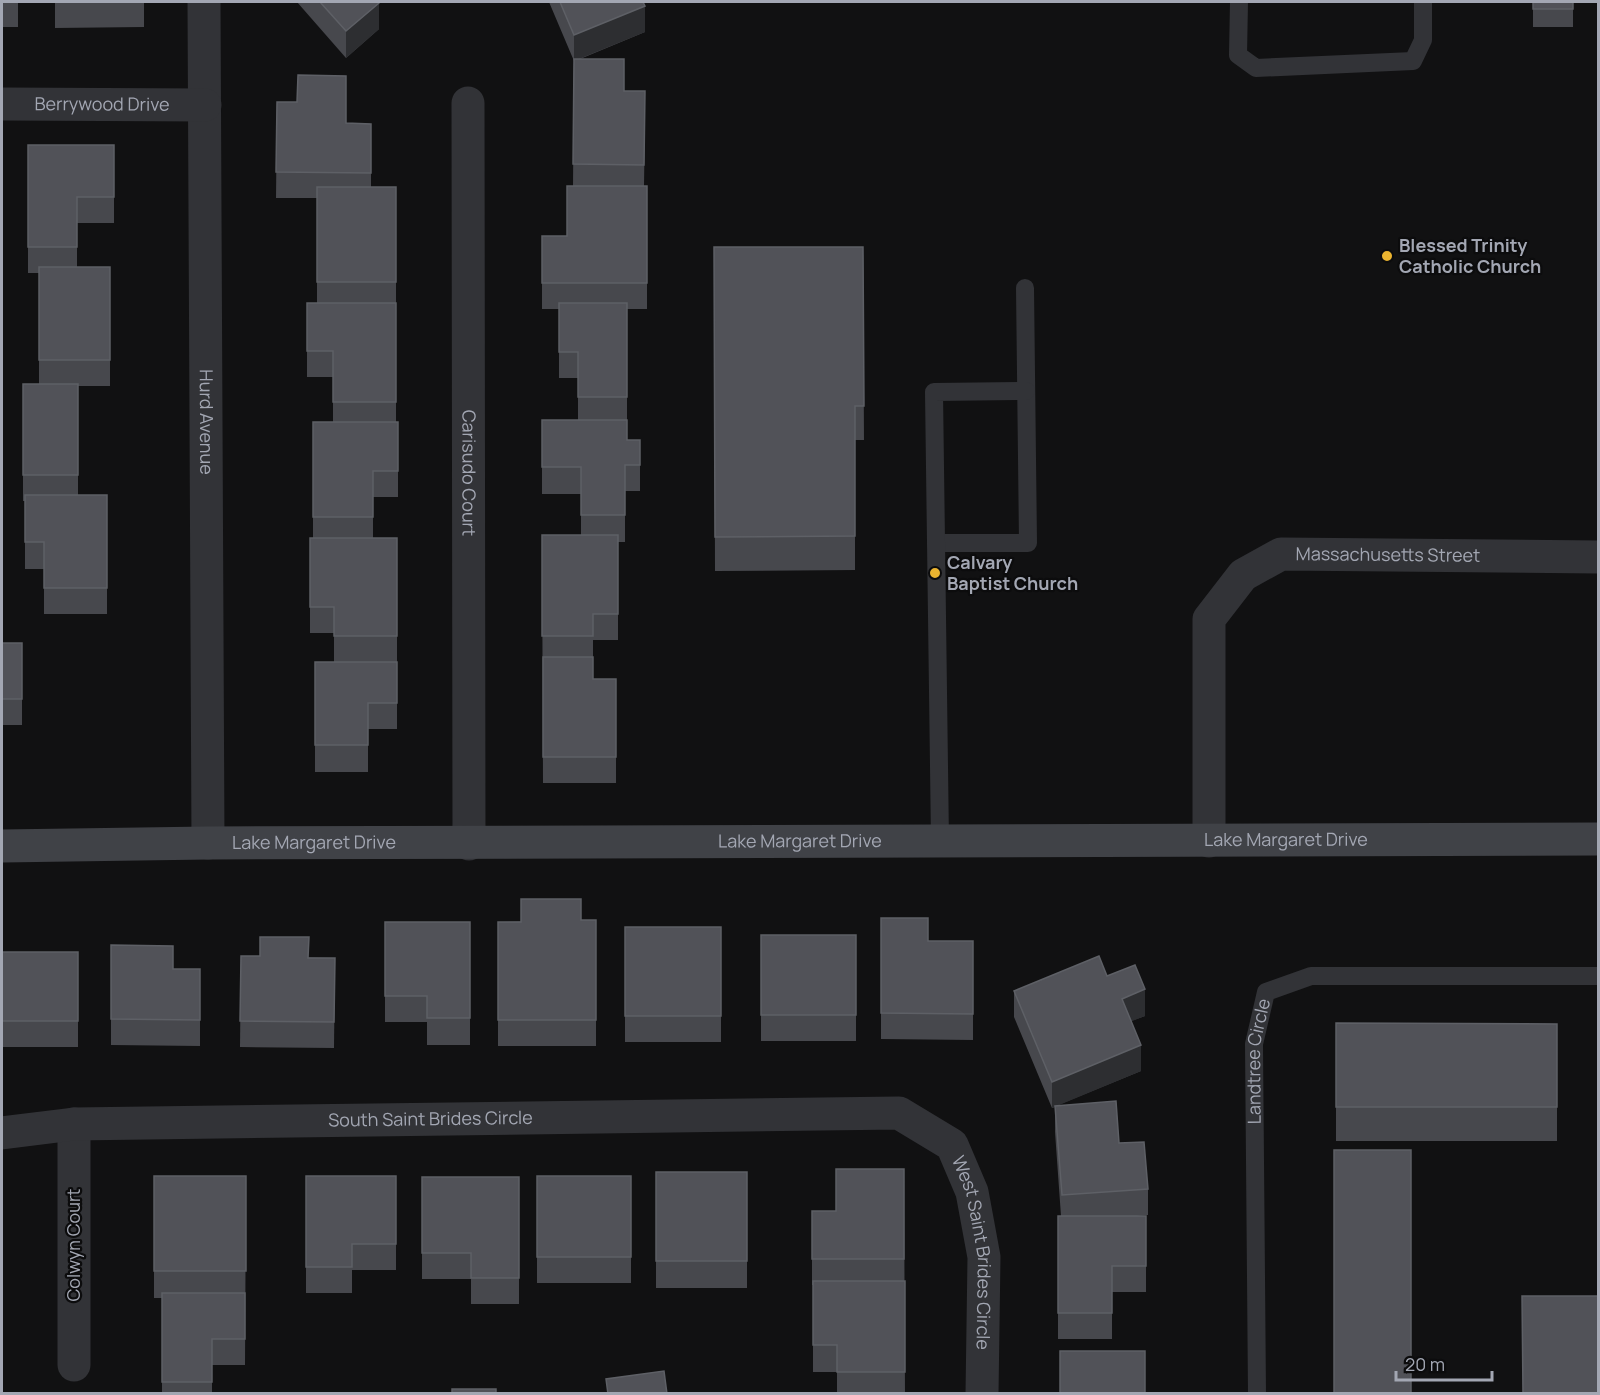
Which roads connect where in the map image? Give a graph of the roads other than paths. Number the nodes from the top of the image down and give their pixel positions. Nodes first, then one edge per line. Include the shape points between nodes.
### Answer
1 (204, 2) edge
2 (1239, 2) edge
3 (1423, 2) edge
4 (468, 103) dead end
5 (2, 104) edge
6 (205, 105) junction
7 (1025, 288) dead end
8 (1026, 391) junction
9 (936, 543) junction
10 (1599, 557) edge
11 (1599, 839) edge
12 (940, 841) junction
13 (1209, 841) junction
14 (208, 843) junction
15 (469, 844) junction
16 (2, 846) edge
17 (1599, 976) edge
18 (859, 1113) joint
19 (74, 1124) junction
20 (2, 1133) edge
21 (74, 1365) dead end
22 (982, 1394) edge
23 (1257, 1394) edge

1 - 6 street, Hurd Avenue
2 - 3 lane via 1238,55 1256,68 1413,61 1423,40
4 - 15 street, Carisudo Court
5 - 6 street, Berrywood Drive
6 - 14 street, Hurd Avenue
7 - 8 lane
8 - 9 lane via 934,392
8 - 9 lane via 1028,543
9 - 12 lane
10 - 13 street, Massachusetts Street via 1281,554 1243,575 1209,619
11 - 13 street, Lake Margaret Drive
12 - 13 street, Lake Margaret Drive
12 - 15 street, Lake Margaret Drive
14 - 15 street, Lake Margaret Drive
14 - 16 street, Lake Margaret Drive
17 - 23 lane, Landtree Circle via 1311,976 1266,992 1254,1044
18 - 19 street, South Saint Brides Circle
18 - 22 street, West Saint Brides Circle via 899,1113 952,1145 972,1192 984,1257
19 - 20 street, South Saint Brides Circle
19 - 21 street, Colwyn Court

